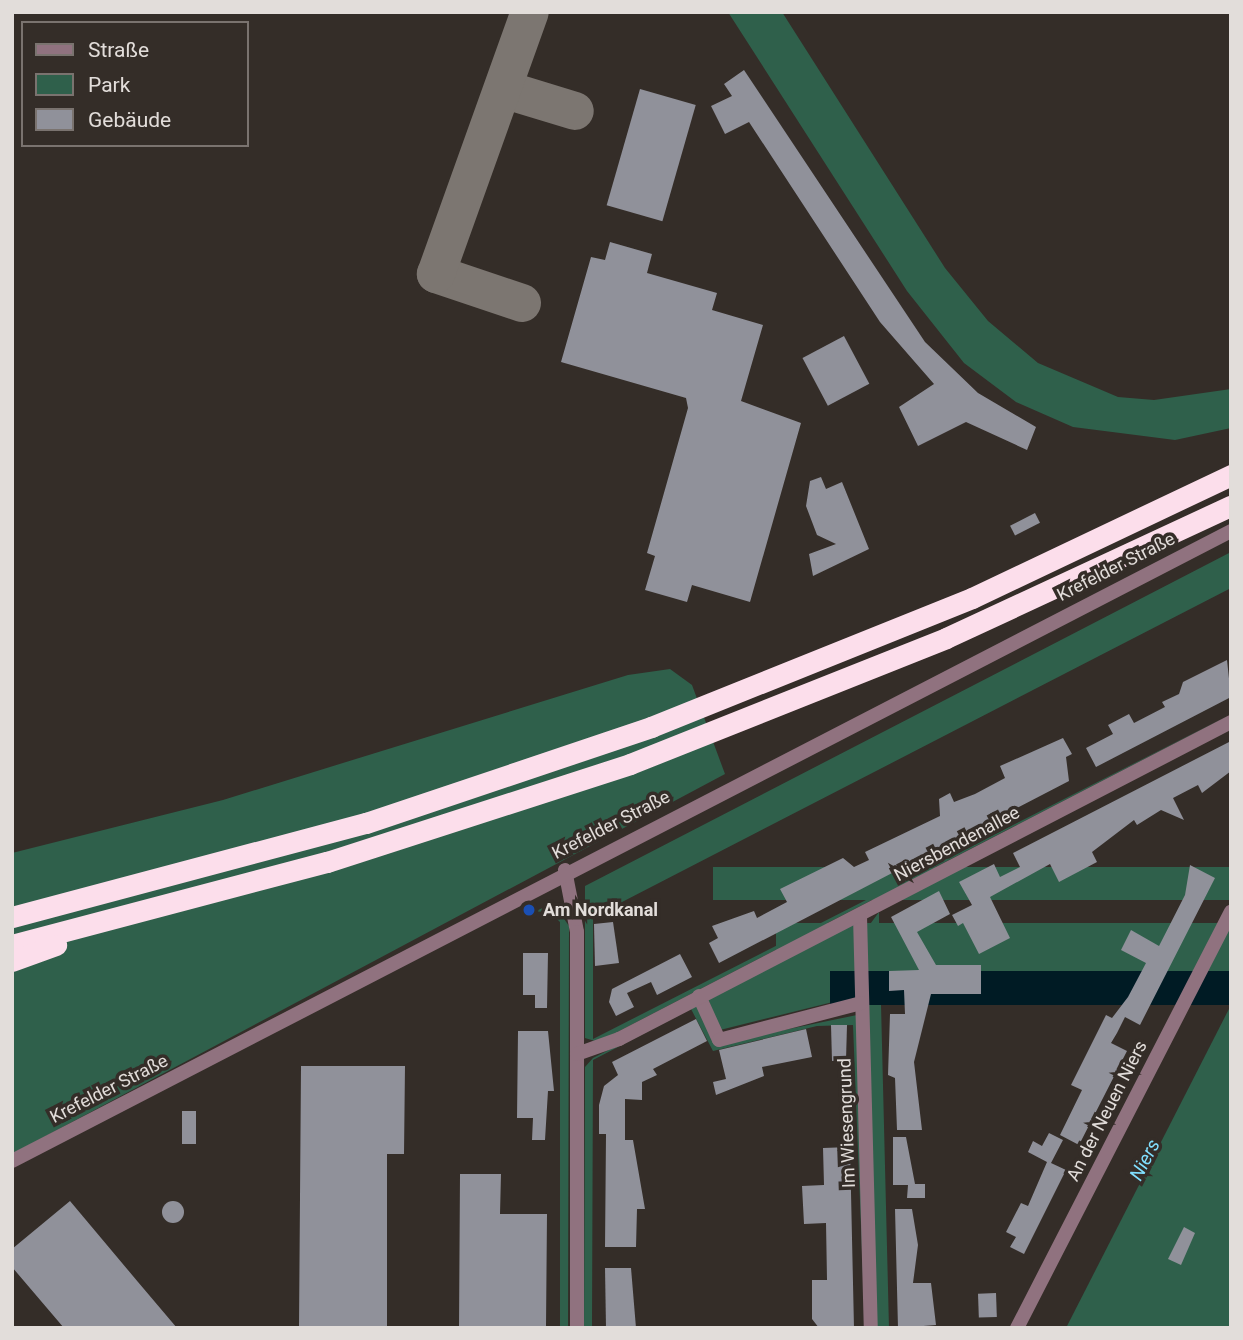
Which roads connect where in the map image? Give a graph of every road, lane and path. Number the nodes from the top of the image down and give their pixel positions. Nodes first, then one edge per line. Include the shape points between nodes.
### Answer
1 (1231, 475) edge
2 (1231, 506) edge
3 (1231, 530) edge
4 (1231, 722) edge
5 (565, 870) junction
6 (1231, 912) edge
7 (129, 916) junction
8 (860, 916) junction
9 (12, 917) edge
10 (12, 945) edge
11 (12, 961) edge
12 (699, 996) junction
13 (861, 1003) junction
14 (577, 1054) junction
15 (12, 1161) edge
16 (577, 1328) edge
17 (871, 1328) edge
18 (1017, 1328) edge

1 - 9 highway via 962,602 689,713 366,823
2 - 7 highway via 983,623 700,738 401,841
3 - 5 street, Krefelder Straße
4 - 8 street, Niersbendenallee
5 - 14 street via 576,917
5 - 15 street, Krefelder Straße
6 - 18 street, An der Neuen Niers
7 - 10 highway
7 - 11 highway
8 - 12 street, Niersbendenallee
8 - 13 street, Im Wiesengrund
12 - 13 street via 719,1040
12 - 14 street, Niersbendenallee
13 - 17 street, Im Wiesengrund
14 - 16 street

